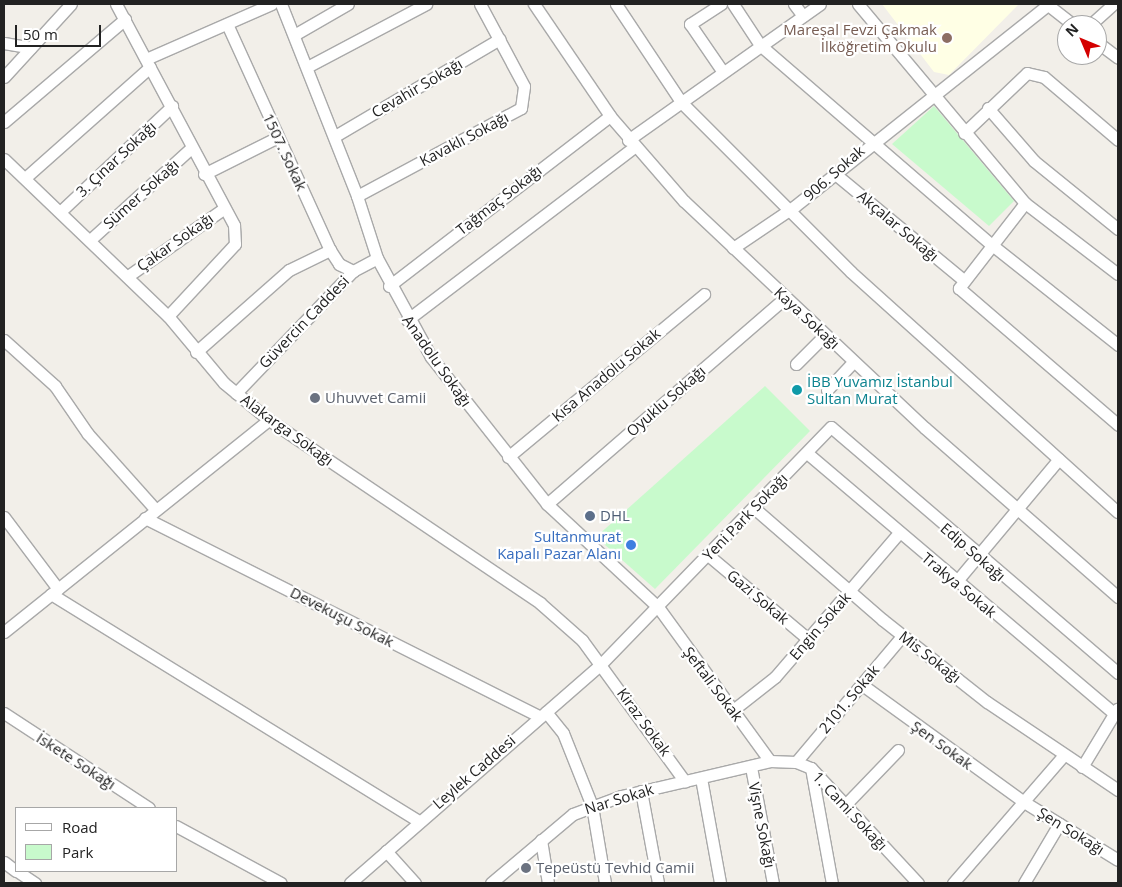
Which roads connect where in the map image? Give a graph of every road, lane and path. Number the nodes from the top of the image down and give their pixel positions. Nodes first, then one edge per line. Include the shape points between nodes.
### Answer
1 (71, 4) edge
2 (116, 4) edge
3 (271, 4) edge
4 (348, 4) edge
5 (426, 4) edge
6 (480, 4) edge
7 (534, 4) edge
8 (616, 4) edge
9 (721, 4) edge
10 (733, 4) edge
11 (794, 4) edge
12 (820, 4) edge
13 (858, 4) edge
14 (1048, 4) edge
15 (1113, 4) edge
16 (285, 5) edge
17 (1062, 15) edge
18 (1101, 15) edge
19 (803, 16) junction
20 (125, 19) junction
21 (227, 24) junction
22 (294, 35) junction
23 (500, 39) junction
24 (4, 43) edge
25 (760, 45) junction
26 (31, 48) junction
27 (1107, 50) edge
28 (1118, 58) edge
29 (148, 63) junction
30 (307, 67) junction
31 (723, 72) junction
32 (4, 77) edge
33 (934, 96) junction
34 (681, 102) junction
35 (172, 106) junction
36 (988, 108) junction
37 (610, 116) junction
38 (4, 122) edge
39 (964, 133) junction
40 (335, 136) junction
41 (278, 137) junction
42 (873, 139) junction
43 (1118, 140) edge
44 (631, 144) junction
45 (191, 148) junction
46 (4, 159) edge
47 (834, 172) junction
48 (204, 174) junction
49 (25, 178) junction
50 (357, 196) junction
51 (1025, 203) junction
52 (223, 209) junction
53 (789, 210) junction
54 (61, 212) junction
55 (1118, 229) edge
56 (90, 240) junction
57 (992, 245) junction
58 (733, 248) junction
59 (330, 250) junction
60 (377, 258) junction
61 (353, 271) junction
62 (1118, 274) edge
63 (128, 276) junction
64 (962, 278) junction
65 (389, 286) junction
66 (704, 294) dead end
67 (785, 298) junction
68 (168, 316) junction
69 (407, 320) junction
70 (825, 336) junction
71 (4, 340) edge
72 (1116, 340) edge
73 (196, 352) junction
74 (853, 362) junction
75 (796, 364) dead end
76 (827, 390) dead end
77 (236, 393) junction
78 (269, 420) junction
79 (1118, 425) edge
80 (831, 427) joint
81 (807, 453) junction
82 (508, 457) junction
83 (1060, 459) junction
84 (547, 504) junction
85 (754, 508) junction
86 (155, 509) junction
87 (1017, 510) junction
88 (1118, 512) edge
89 (4, 517) edge
90 (145, 518) junction
91 (899, 533) junction
92 (708, 555) junction
93 (978, 556) junction
94 (956, 582) junction
95 (850, 591) junction
96 (55, 592) junction
97 (1118, 596) edge
98 (658, 607) junction
99 (4, 632) edge
100 (902, 636) junction
101 (808, 639) junction
102 (601, 664) junction
103 (1118, 673) edge
104 (861, 684) junction
105 (733, 710) junction
106 (1116, 710) edge
107 (4, 713) edge
108 (542, 714) junction
109 (898, 750) dead end
110 (1064, 755) junction
111 (770, 760) junction
112 (796, 762) junction
113 (751, 767) junction
114 (1082, 767) junction
115 (811, 768) junction
116 (701, 778) junction
117 (685, 782) junction
118 (1118, 790) edge
119 (641, 792) junction
120 (1024, 802) junction
121 (846, 804) junction
122 (592, 806) junction
123 (147, 807) edge
124 (418, 821) junction
125 (1059, 824) junction
126 (178, 827) edge
127 (541, 840) junction
128 (386, 851) junction
129 (1118, 860) edge
130 (4, 862) edge
131 (15, 870) edge
132 (18, 872) edge
133 (35, 883) edge
134 (281, 883) edge
135 (350, 883) edge
136 (415, 883) edge
137 (491, 883) edge
138 (548, 883) edge
139 (605, 883) edge
140 (658, 883) edge
141 (720, 883) edge
142 (773, 883) edge
143 (832, 883) edge
144 (918, 883) edge
145 (953, 883) edge
146 (1024, 883) edge

1 - 26 street
2 - 20 street
3 - 21 street
4 - 22 street
5 - 30 street
6 - 23 street, Kavaklı Sokağı
7 - 37 street, Kaya Sokağı
8 - 34 street
9 - 31 street via 690,24
10 - 25 street
11 - 19 street
12 - 19 street
13 - 33 street
14 - 17 street
14 - 33 street, 906. Sokak
15 - 18 street
16 - 22 street, Anadolu Sokağı
19 - 25 street
20 - 29 street
20 - 38 street
21 - 29 street
21 - 41 street, 1507. Sokak
22 - 30 street, Anadolu Sokağı
23 - 40 street, Cevahir Sokağı
23 - 50 street, Kavaklı Sokağı via 524,86 521,108
24 - 26 street
25 - 31 street
25 - 42 street
26 - 32 street
27 - 28 street
29 - 35 street
29 - 49 street
30 - 40 street, Anadolu Sokağı
31 - 34 street
33 - 39 street
33 - 42 street, 906. Sokak
34 - 44 street
34 - 53 street
35 - 45 street
35 - 54 street, 3. Çınar Sokağı
36 - 39 street
36 - 43 street via 1027,73 1044,77
36 - 55 street via 1034,161
37 - 44 street, Kaya Sokağı
37 - 65 street, Tağmaç Sokağı
39 - 51 street
40 - 50 street, Anadolu Sokağı
41 - 48 street
41 - 59 street, 1507. Sokak
42 - 47 street, 906. Sokak
42 - 57 street
44 - 58 street, Kaya Sokağı
44 - 69 street
45 - 48 street
45 - 56 street, Sümer Sokağı
46 - 49 street, Alakarga Sokağı
47 - 53 street, 906. Sokak
47 - 64 street, Akçalar Sokağı
48 - 52 street
49 - 54 street, Alakarga Sokağı
50 - 60 street, Anadolu Sokağı
51 - 57 street
51 - 62 street
52 - 63 street, Çakar Sokağı
52 - 68 street via 234,225 235,244
53 - 58 street, 906. Sokak
53 - 83 street
54 - 56 street, Alakarga Sokağı
56 - 63 street, Alakarga Sokağı
57 - 64 street
57 - 72 street
58 - 67 street, Kaya Sokağı
59 - 61 street, 1507. Sokak via 339,264
59 - 73 street via 289,270
60 - 61 street, Güvercin Caddesi
60 - 65 street, Anadolu Sokağı
61 - 77 street, Güvercin Caddesi
63 - 68 street, Alakarga Sokağı
64 - 79 street via 959,288 963,296
65 - 69 street, Anadolu Sokağı
66 - 82 street, Kısa Anadolu Sokak
67 - 70 street, Kaya Sokağı
67 - 84 street, Oyuklu Sokağı
68 - 73 street, Alakarga Sokağı
69 - 82 street, Anadolu Sokağı
70 - 74 street, Kaya Sokağı
70 - 75 street
71 - 86 street via 55,386 88,434
73 - 77 street, Alakarga Sokağı
74 - 76 street
74 - 87 street, Kaya Sokağı
77 - 78 street, Alakarga Sokağı
78 - 86 street
78 - 102 street, Alakarga Sokağı via 540,603
80 - 81 street, Yeni Park Sokağı
80 - 93 street, Edip Sokağı
81 - 85 street, Yeni Park Sokağı
81 - 91 street, Trakya Sokak
82 - 84 street, Anadolu Sokağı
83 - 87 street
83 - 88 street
84 - 98 street, Anadolu Sokağı
85 - 92 street, Yeni Park Sokağı
85 - 95 street, Mis Sokağı
86 - 90 street
87 - 93 street
87 - 97 street, Kaya Sokağı
89 - 96 street
90 - 96 street
90 - 108 street, Devekuşu Sokak
91 - 94 street, Trakya Sokak
91 - 95 street, Engin Sokak
92 - 98 street, Yeni Park Sokağı
92 - 101 street, Gazi Sokak
93 - 94 street
93 - 103 street, Edip Sokağı
94 - 106 street, Trakya Sokak
95 - 100 street, Mis Sokağı
95 - 101 street, Engin Sokak
96 - 99 street
96 - 124 street
98 - 102 street, Yeni Park Sokağı
98 - 105 street, Şeftali Sokak
100 - 104 street, 2101. Sokak
100 - 110 street, Mis Sokağı
101 - 105 street, Engin Sokak via 775,677
102 - 108 street, Leylek Caddesi
102 - 117 street, Kiraz Sokak
104 - 112 street, 2101. Sokak
104 - 120 street, Şen Sokak
105 - 111 street, Şeftali Sokak
106 - 114 street
107 - 123 street, İskete Sokağı
108 - 122 street via 563,734
108 - 124 street, Leylek Caddesi
109 - 121 street
110 - 114 street, Mis Sokağı
110 - 120 street
111 - 112 street, 1. Cami Sokağı
111 - 113 street, Nar Sokak
112 - 115 street, 1. Cami Sokağı
113 - 116 street, Nar Sokak
113 - 142 street, Vişne Sokağı
114 - 118 street, Mis Sokağı
115 - 121 street, 1. Cami Sokağı
115 - 143 street
116 - 117 street, Nar Sokak
116 - 141 street
117 - 119 street, Nar Sokak
119 - 122 street, Nar Sokak
119 - 140 street
120 - 125 street, Şen Sokağı
120 - 145 street
121 - 144 street, 1. Cami Sokağı
122 - 127 street, Nar Sokak via 573,814
122 - 139 street
124 - 128 street, Leylek Caddesi
125 - 129 street, Şen Sokağı
125 - 146 street
126 - 134 street
127 - 137 street, Nar Sokak
127 - 138 street
128 - 135 street, Leylek Caddesi
128 - 136 street
130 - 131 street
132 - 133 street

